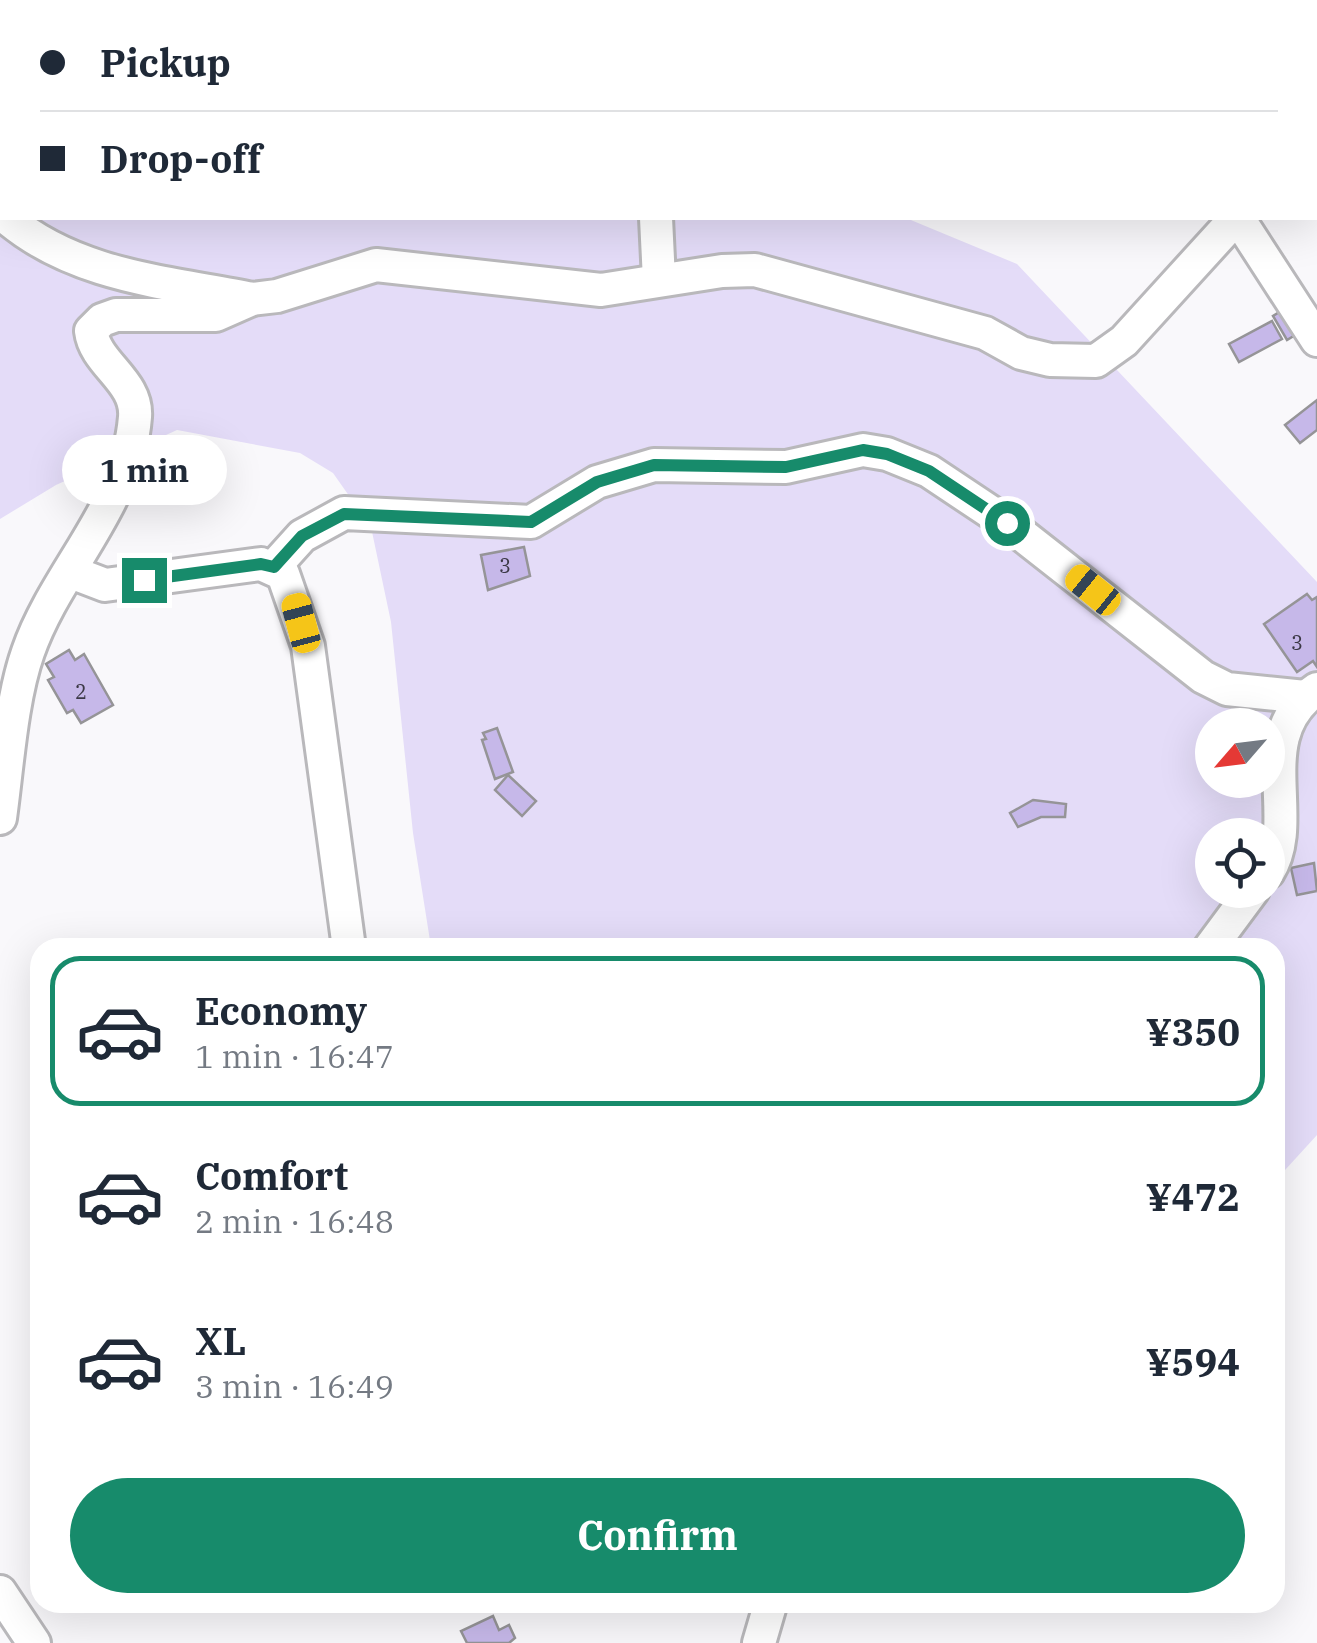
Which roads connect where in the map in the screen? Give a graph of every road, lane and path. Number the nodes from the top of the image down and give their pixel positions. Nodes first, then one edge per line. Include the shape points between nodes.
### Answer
1 (10, 220) edge
2 (656, 220) edge
3 (1235, 220) edge
4 (1238, 220) edge
5 (659, 280) junction
6 (252, 298) junction
7 (1317, 340) edge
8 (274, 567) junction
9 (71, 572) junction
10 (1311, 693) edge
11 (0, 818) edge
12 (1278, 818) edge
13 (1239, 908) edge
14 (348, 938) edge
15 (1217, 938) edge
16 (0, 1592) edge
17 (768, 1613) edge
18 (34, 1643) edge
19 (758, 1643) edge

1 - 6 street via 43,246 95,268
2 - 5 street
3 - 5 street via 1124,341 1096,360 1022,353 985,334 756,270
4 - 7 street
5 - 6 street via 602,290 376,265
6 - 9 street via 216,315 116,315 90,331 132,396 135,417 100,523
8 - 9 street via 105,586
8 - 10 street via 302,536 344,514 531,522 597,482 654,465 786,467 863,450 945,482 1007,523 1203,677 1227,689
8 - 14 street via 295,599 308,646
9 - 11 street via 27,653
10 - 12 street via 1286,731 1276,763
13 - 15 street
16 - 18 street
17 - 19 street

